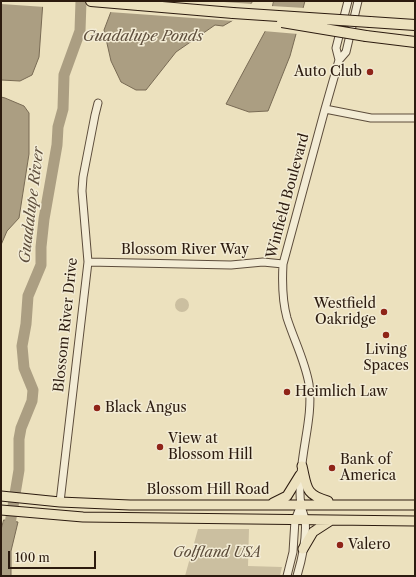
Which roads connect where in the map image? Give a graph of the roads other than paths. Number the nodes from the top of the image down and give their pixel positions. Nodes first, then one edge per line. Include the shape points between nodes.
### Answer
1 (91, 1) edge
2 (348, 1) edge
3 (358, 1) edge
4 (233, 13) junction
5 (415, 25) edge
6 (415, 42) edge
7 (339, 60) junction
8 (98, 103) dead end
9 (325, 109) junction
10 (415, 118) edge
11 (88, 262) junction
12 (283, 264) junction
13 (302, 466) junction
14 (300, 475) junction
15 (1, 496) edge
16 (60, 502) junction
17 (271, 504) junction
18 (341, 504) junction
19 (130, 505) junction
20 (301, 505) junction
21 (415, 505) edge
22 (1, 510) edge
23 (39, 514) junction
24 (118, 518) junction
25 (295, 520) junction
26 (305, 520) junction
27 (332, 520) junction
28 (415, 520) edge
29 (303, 550) junction
30 (287, 576) edge
31 (297, 576) edge

1 - 4 highway
2 - 7 street, Winfield Boulevard via 336,48
3 - 7 street, Winfield Boulevard via 346,52
4 - 5 highway, bridge
4 - 6 highway, bridge
7 - 9 street, Winfield Boulevard
8 - 11 street, Blossom River Drive via 82,177
9 - 10 street via 371,118
9 - 12 street, Winfield Boulevard
11 - 12 street, Blossom River Way
11 - 16 street, Blossom River Drive
12 - 13 street, Winfield Boulevard via 283,300 305,369 310,398
13 - 14 street, Winfield Boulevard
13 - 18 main road via 308,490 312,495
14 - 17 main road via 287,496
14 - 20 street, Winfield Boulevard
15 - 16 main road, Blossom Hill Road
16 - 19 main road, Blossom Hill Road
16 - 23 main road via 57,507
17 - 19 main road, Blossom Hill Road
17 - 20 main road, Blossom Hill Road
18 - 20 main road, Blossom Hill Road
18 - 21 main road, Blossom Hill Road
19 - 24 main road
20 - 25 street, Winfield Boulevard
20 - 26 street, Winfield Boulevard
22 - 23 main road, Blossom Hill Road
23 - 24 main road, Blossom Hill Road
24 - 25 main road, Blossom Hill Road
25 - 26 main road, Blossom Hill Road
25 - 30 street, Winfield Boulevard via 293,552
26 - 27 main road, Blossom Hill Road
26 - 29 street, Winfield Boulevard
27 - 28 main road, Blossom Hill Road
27 - 29 main road via 313,532
29 - 31 street, Winfield Boulevard

